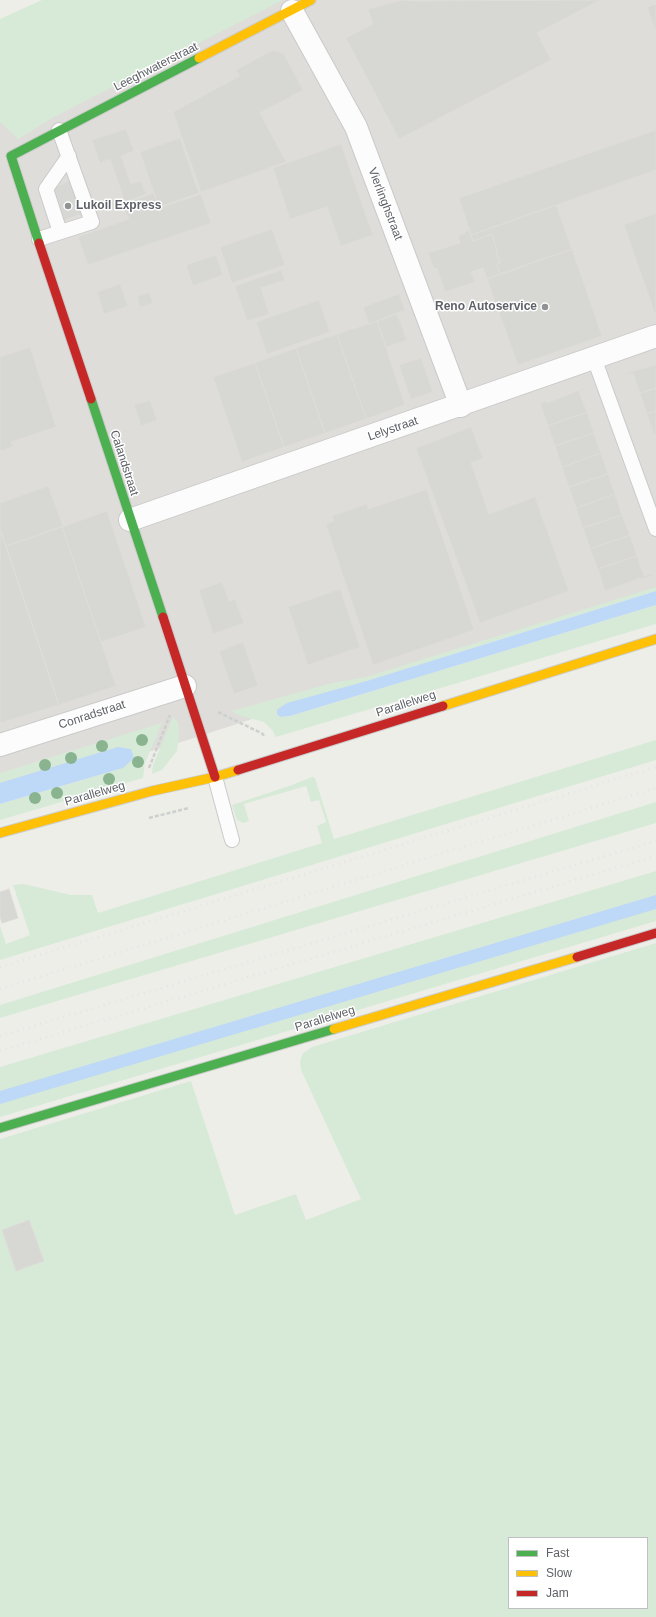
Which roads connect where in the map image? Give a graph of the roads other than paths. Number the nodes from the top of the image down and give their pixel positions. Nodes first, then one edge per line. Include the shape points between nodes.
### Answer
1 (311, 0) edge
2 (292, 10) junction
3 (59, 130) junction
4 (11, 156) joint
5 (69, 156) junction
6 (60, 232) junction
7 (39, 239) junction
8 (656, 336) edge
9 (594, 358) junction
10 (461, 406) junction
11 (130, 520) junction
12 (656, 529) edge
13 (656, 639) edge
14 (185, 686) junction
15 (0, 745) edge
16 (215, 777) junction
17 (0, 833) edge
18 (232, 840) dead end
19 (656, 933) edge
20 (0, 1128) edge

1 - 2 street, Leeghwaterstraat
2 - 3 street, Leeghwaterstraat
2 - 10 street, Vierlinghstraat via 356,127
3 - 4 street, Leeghwaterstraat
3 - 5 lane
4 - 7 street, Calandstraat
5 - 6 lane via 46,189
5 - 6 lane via 92,222
6 - 7 lane
7 - 11 street, Calandstraat
8 - 9 street, Lelystraat
9 - 10 street, Lelystraat
9 - 12 lane
10 - 11 street, Lelystraat
11 - 14 street, Calandstraat
13 - 16 street, Parallelweg
14 - 15 street, Conradstraat
14 - 16 street, Calandstraat
16 - 17 street, Parallelweg via 152,791
16 - 18 lane
19 - 20 street, Parallelweg

